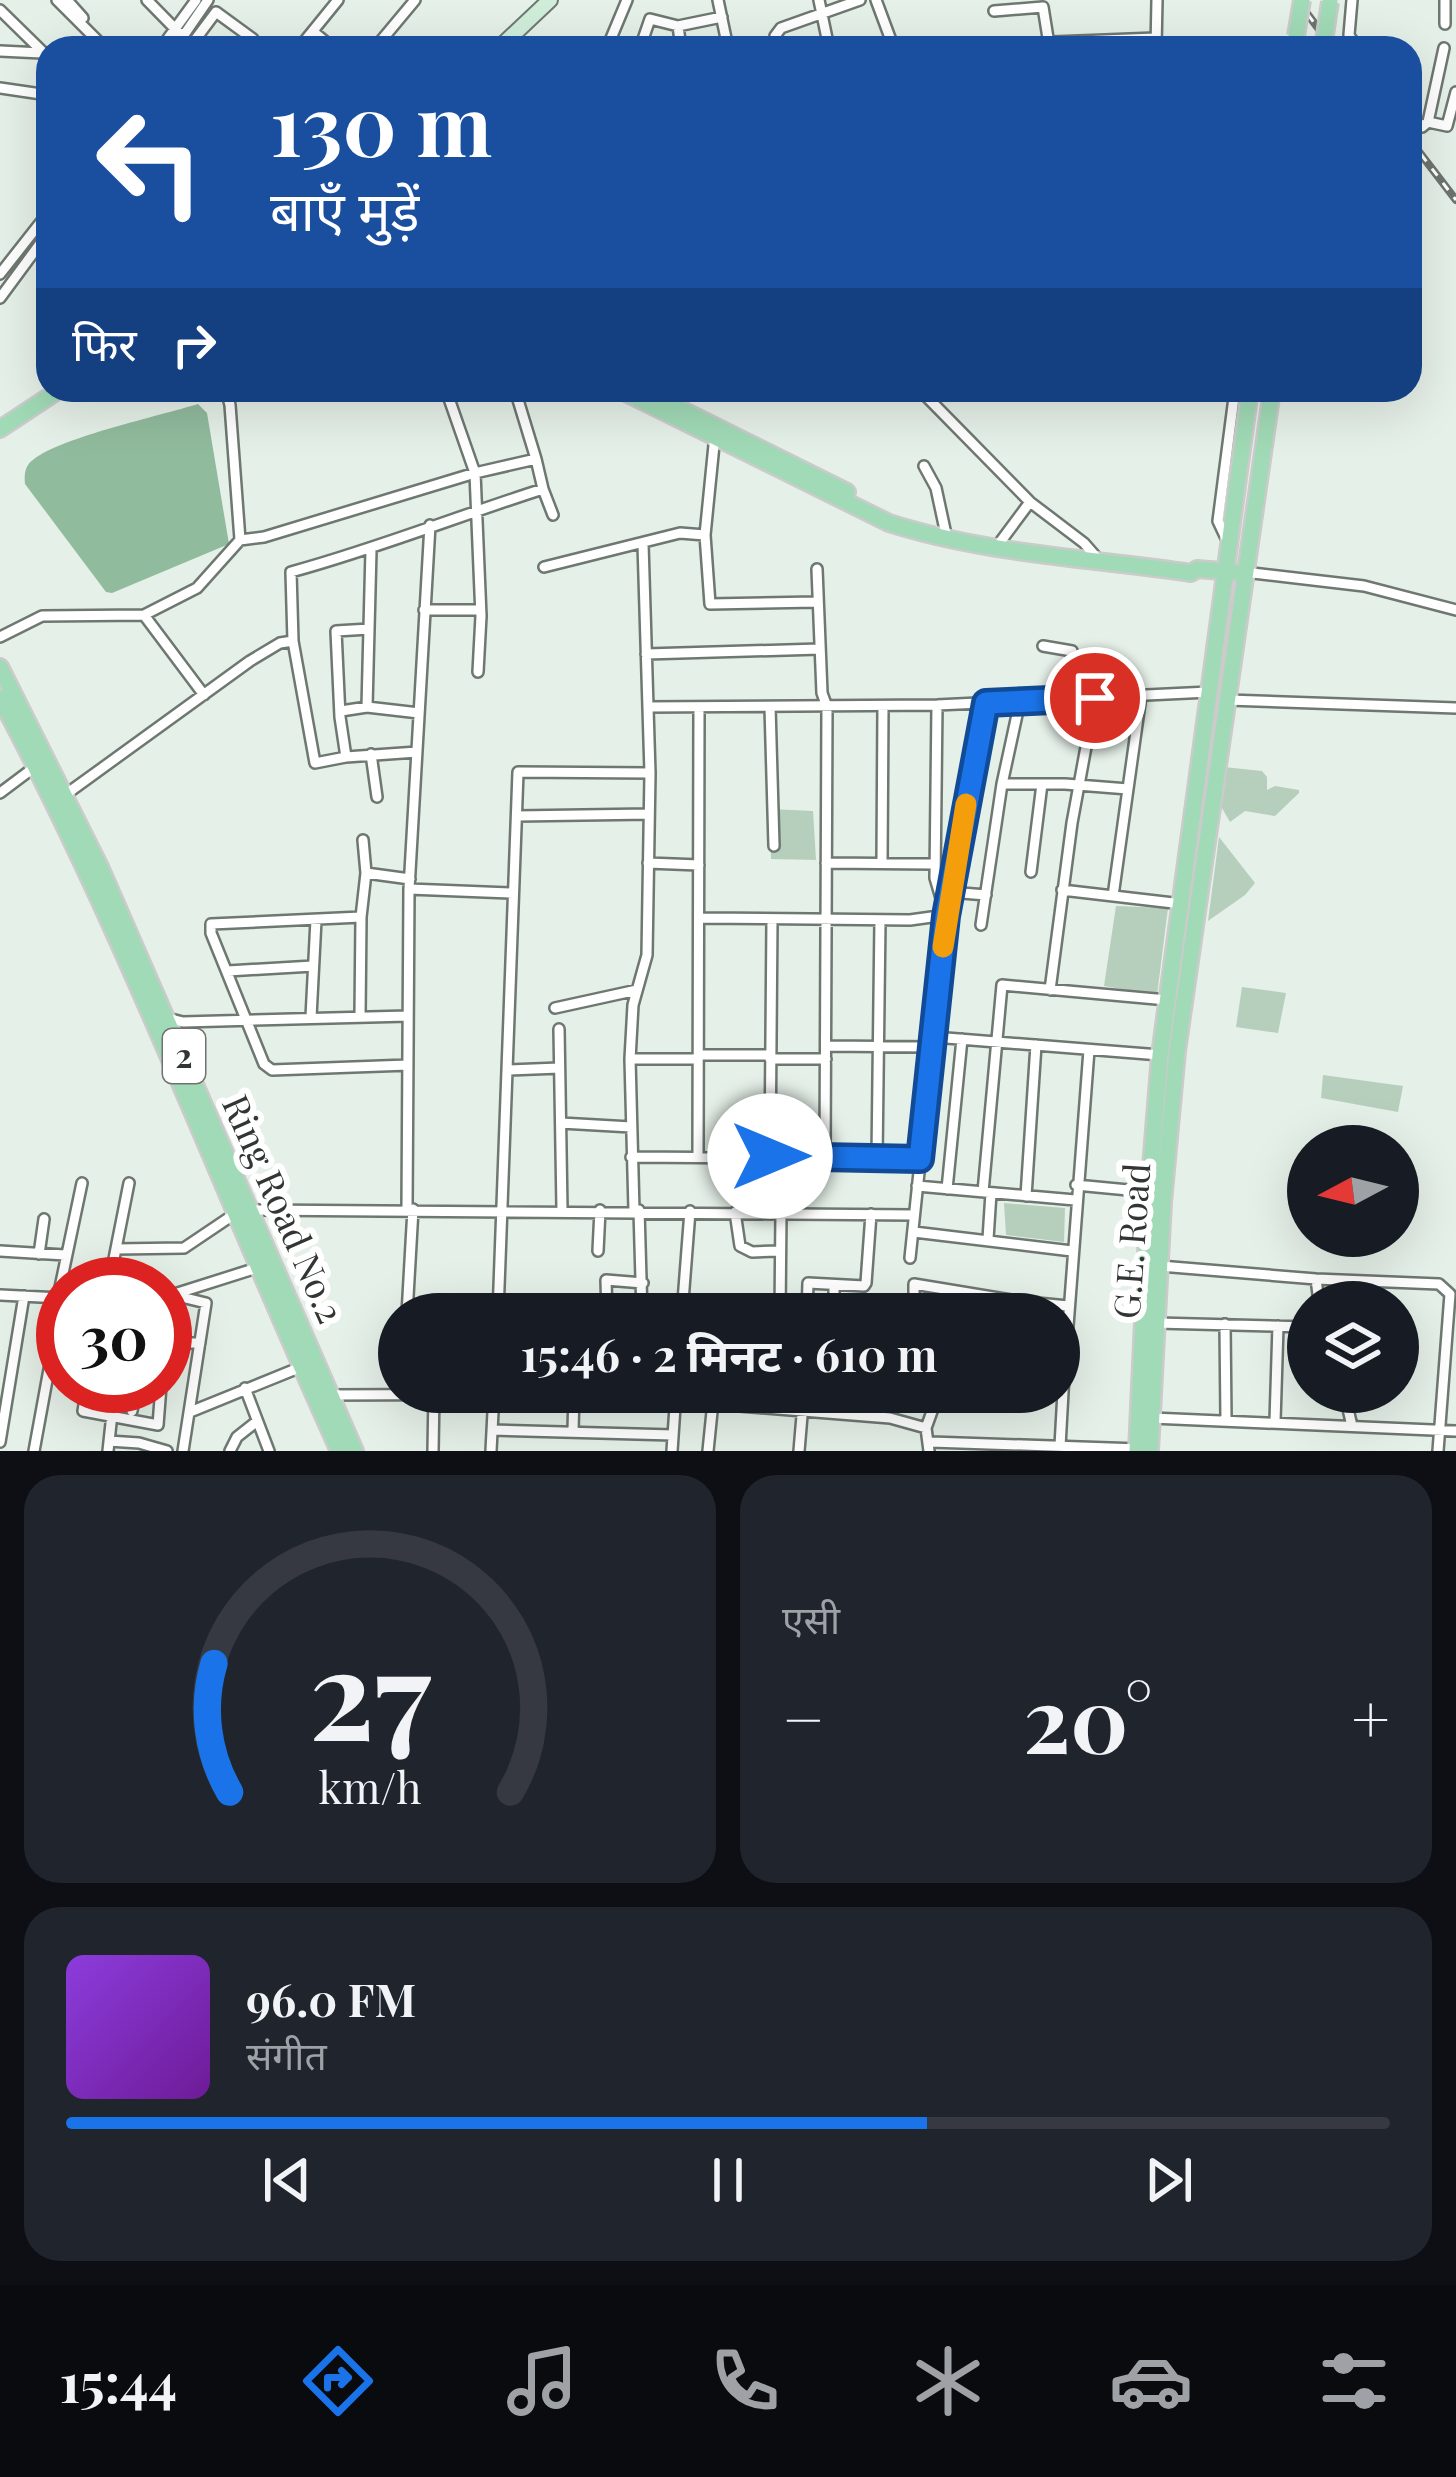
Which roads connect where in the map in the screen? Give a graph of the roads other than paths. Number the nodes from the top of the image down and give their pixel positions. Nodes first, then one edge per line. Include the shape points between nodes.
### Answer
1 (57, 0) edge
2 (67, 0) edge
3 (147, 0) edge
4 (196, 0) edge
5 (208, 0) edge
6 (338, 0) edge
7 (550, 0) edge
8 (627, 0) edge
9 (718, 0) edge
10 (819, 0) edge
11 (860, 0) edge
12 (876, 0) edge
13 (1157, 0) edge
14 (1302, 0) edge
15 (1330, 0) edge
16 (1352, 0) edge
17 (1445, 0) edge
18 (412, 1) edge
19 (994, 10) dead end
20 (822, 14) junction
21 (2, 15) edge
22 (722, 17) junction
23 (1445, 24) dead end
24 (678, 26) junction
25 (316, 34) dead end
26 (95, 36) edge
27 (98, 36) edge
28 (181, 36) edge
29 (186, 36) edge
30 (187, 36) edge
31 (189, 36) edge
32 (249, 36) edge
33 (308, 36) edge
34 (318, 36) edge
35 (384, 36) edge
36 (512, 36) edge
37 (612, 36) edge
38 (644, 36) edge
39 (679, 36) edge
40 (726, 36) edge
41 (775, 36) edge
42 (827, 36) edge
43 (889, 36) edge
44 (1048, 36) edge
45 (1156, 36) edge
46 (1297, 36) edge
47 (1326, 36) edge
48 (1350, 36) edge
49 (36, 47) edge
50 (1444, 48) dead end
51 (0, 51) edge
52 (36, 54) edge
53 (0, 88) edge
54 (1456, 92) edge
55 (36, 93) edge
56 (1428, 122) junction
57 (1422, 127) edge
58 (1451, 128) edge
59 (36, 228) edge
60 (36, 249) edge
61 (0, 274) edge
62 (0, 298) edge
63 (36, 399) edge
64 (37, 402) edge
65 (229, 402) edge
66 (450, 402) edge
67 (519, 402) edge
68 (647, 402) edge
69 (663, 402) edge
70 (932, 402) edge
71 (1233, 402) edge
72 (1248, 402) edge
73 (1270, 402) edge
74 (0, 417) edge
75 (0, 429) edge
76 (716, 433) junction
77 (536, 459) junction
78 (924, 466) dead end
79 (475, 473) junction
80 (543, 489) junction
81 (1030, 502) junction
82 (477, 511) junction
83 (553, 514) dead end
84 (430, 525) junction
85 (705, 535) junction
86 (946, 536) junction
87 (240, 540) junction
88 (1001, 542) junction
89 (644, 544) junction
90 (1229, 545) junction
91 (371, 550) junction
92 (1094, 555) junction
93 (544, 567) dead end
94 (817, 569) dead end
95 (1225, 572) junction
96 (1244, 572) junction
97 (816, 602) junction
98 (424, 610) junction
99 (479, 610) junction
100 (1456, 610) edge
101 (144, 615) junction
102 (369, 629) junction
103 (0, 637) edge
104 (292, 641) junction
105 (1043, 646) dead end
106 (820, 649) junction
107 (646, 654) junction
108 (0, 667) edge
109 (478, 672) dead end
110 (1209, 692) junction
111 (204, 695) junction
112 (1141, 696) junction
113 (0, 698) edge
114 (1095, 698) junction
115 (1071, 699) junction
116 (1226, 700) junction
117 (1021, 701) junction
118 (986, 703) junction
119 (937, 705) junction
120 (883, 706) junction
121 (367, 707) junction
122 (648, 707) junction
123 (699, 707) junction
124 (770, 707) junction
125 (826, 707) junction
126 (1456, 708) edge
127 (341, 711) junction
128 (418, 713) junction
129 (7, 725) edge
130 (417, 752) junction
131 (371, 754) junction
132 (346, 757) junction
133 (36, 766) junction
134 (650, 773) junction
135 (1002, 784) junction
136 (1042, 784) junction
137 (1080, 785) junction
138 (1128, 789) junction
139 (0, 793) edge
140 (65, 795) junction
141 (376, 797) dead end
142 (649, 814) junction
143 (517, 815) junction
144 (363, 840) dead end
145 (774, 846) dead end
146 (882, 861) junction
147 (648, 863) junction
148 (826, 863) junction
149 (934, 864) junction
150 (699, 865) junction
151 (1031, 872) dead end
152 (366, 873) junction
153 (410, 884) junction
154 (1062, 890) junction
155 (950, 892) junction
156 (514, 893) junction
157 (986, 895) junction
158 (1113, 896) junction
159 (1187, 906) junction
160 (361, 916) junction
161 (946, 916) junction
162 (699, 918) junction
163 (316, 920) junction
164 (772, 920) junction
165 (826, 920) junction
166 (880, 920) junction
167 (981, 926) dead end
168 (313, 966) junction
169 (228, 971) junction
170 (638, 990) junction
171 (1050, 990) junction
172 (1167, 1000) junction
173 (554, 1009) dead end
174 (360, 1016) junction
175 (408, 1016) junction
176 (311, 1017) junction
177 (167, 1018) junction
178 (246, 1020) junction
179 (559, 1029) dead end
180 (962, 1040) junction
181 (934, 1042) junction
182 (997, 1042) junction
183 (826, 1046) junction
184 (879, 1046) junction
185 (1036, 1046) junction
186 (1089, 1050) junction
187 (1160, 1055) junction
188 (698, 1057) junction
189 (770, 1057) junction
190 (629, 1059) junction
191 (826, 1059) junction
192 (408, 1065) junction
193 (560, 1068) junction
194 (508, 1070) junction
195 (561, 1123) junction
196 (631, 1127) junction
197 (770, 1156) junction
198 (631, 1157) junction
199 (698, 1157) junction
200 (825, 1157) junction
201 (877, 1158) junction
202 (920, 1159) junction
203 (82, 1183) dead end
204 (129, 1183) dead end
205 (1076, 1185) junction
206 (916, 1186) junction
207 (946, 1189) junction
208 (987, 1192) junction
209 (1149, 1192) junction
210 (1026, 1196) junction
211 (1075, 1200) junction
212 (410, 1209) junction
213 (504, 1210) junction
214 (562, 1210) junction
215 (600, 1210) junction
216 (637, 1210) junction
217 (690, 1211) junction
218 (242, 1212) junction
219 (735, 1212) junction
220 (763, 1213) junction
221 (781, 1213) junction
222 (871, 1214) junction
223 (913, 1215) junction
224 (44, 1219) dead end
225 (914, 1232) junction
226 (988, 1239) junction
227 (116, 1249) junction
228 (0, 1251) edge
229 (598, 1251) dead end
230 (778, 1251) junction
231 (1072, 1251) junction
232 (39, 1254) junction
233 (64, 1255) joint
234 (114, 1257) edge
235 (910, 1258) dead end
236 (265, 1266) junction
237 (1160, 1266) junction
238 (1316, 1279) joint
239 (643, 1283) junction
240 (834, 1285) junction
241 (192, 1289) edge
242 (408, 1293) edge
243 (499, 1293) edge
244 (606, 1293) edge
245 (643, 1293) edge
246 (684, 1293) edge
247 (779, 1293) edge
248 (808, 1293) edge
249 (834, 1293) edge
250 (914, 1293) edge
251 (969, 1293) edge
252 (1069, 1293) edge
253 (0, 1295) edge
254 (24, 1296) junction
255 (36, 1297) edge
256 (192, 1300) edge
257 (1157, 1323) junction
258 (1225, 1324) junction
259 (1278, 1326) junction
260 (1287, 1327) edge
261 (192, 1343) edge
262 (200, 1343) junction
263 (301, 1367) junction
264 (244, 1388) junction
265 (378, 1393) edge
266 (330, 1395) junction
267 (192, 1398) edge
268 (192, 1411) edge
269 (41, 1413) edge
270 (95, 1413) edge
271 (112, 1413) edge
272 (159, 1413) edge
273 (190, 1413) edge
274 (434, 1413) edge
275 (493, 1413) edge
276 (573, 1413) edge
277 (675, 1413) edge
278 (712, 1413) edge
279 (802, 1413) edge
280 (827, 1413) edge
281 (931, 1413) edge
282 (1061, 1413) edge
283 (1349, 1413) edge
284 (112, 1416) junction
285 (1152, 1418) junction
286 (1226, 1420) junction
287 (1276, 1421) junction
288 (256, 1422) junction
289 (1352, 1426) junction
290 (926, 1428) junction
291 (492, 1430) junction
292 (1439, 1430) junction
293 (573, 1431) junction
294 (1456, 1431) edge
295 (610, 1435) junction
296 (673, 1435) junction
297 (640, 1436) junction
298 (0, 1442) edge
299 (108, 1446) edge
300 (1060, 1446) junction
301 (138, 1447) edge
302 (930, 1447) edge
303 (1144, 1450) edge
304 (34, 1451) edge
305 (167, 1451) edge
306 (183, 1451) edge
307 (230, 1451) edge
308 (268, 1451) edge
309 (339, 1451) edge
310 (356, 1451) edge
311 (433, 1451) edge
312 (491, 1451) edge
313 (610, 1451) edge
314 (638, 1451) edge
315 (672, 1451) edge
316 (709, 1451) edge
317 (799, 1451) edge
318 (1438, 1451) edge

1 - 26 street
2 - 27 street
3 - 28 street
4 - 29 street
5 - 30 street
6 - 33 street
7 - 36 street
8 - 37 street
9 - 22 street
10 - 20 street
11 - 20 street
12 - 43 street
13 - 45 street
14 - 46 main road, bridge
15 - 47 main road, bridge
16 - 48 street
17 - 23 street
18 - 35 street
19 - 44 street via 1043,8
20 - 41 street
20 - 42 street
21 - 49 street
22 - 24 street
22 - 40 street
24 - 38 street via 650,19
24 - 39 street
25 - 34 street
31 - 32 street via 216,12
50 - 56 street
51 - 52 street
53 - 55 street
54 - 58 street
56 - 57 street
56 - 58 street
59 - 61 street
60 - 62 street
63 - 74 main road
64 - 75 main road
65 - 87 street
66 - 79 street
67 - 77 street
68 - 76 main road
69 - 76 main road
70 - 81 street
71 - 90 street via 1218,521
72 - 90 main road
73 - 96 main road
76 - 85 street
76 - 86 main road via 889,523
77 - 79 street
77 - 80 street
78 - 86 street
79 - 82 street
79 - 87 street
80 - 82 street
80 - 83 street
81 - 88 street
81 - 92 street
82 - 84 street
82 - 99 street
84 - 91 street
84 - 98 street
85 - 89 street
85 - 97 street via 710,604
86 - 88 main road
86 - 92 main road
87 - 101 street via 197,589
88 - 92 main road
89 - 93 street
89 - 107 street
90 - 95 main road
91 - 102 street
91 - 104 street via 291,572
92 - 95 main road
94 - 97 street
95 - 96 main road
95 - 110 main road
96 - 100 street via 1364,586
96 - 116 main road
97 - 106 street
98 - 99 street
98 - 128 street
99 - 109 street
101 - 103 street via 42,616
101 - 111 street
102 - 121 street
102 - 127 street via 336,631
104 - 111 street
104 - 132 street via 315,763
105 - 115 street via 1072,651
106 - 107 street
106 - 125 street
107 - 122 street
108 - 140 main road, Ring Road No.2 / 2
110 - 112 street
110 - 159 main road
111 - 140 street
112 - 114 street
112 - 138 street
113 - 129 main road, Ring Road No.2 / 2
114 - 115 street
114 - 137 street
115 - 117 street
116 - 126 street
116 - 159 main road
117 - 118 street
117 - 135 street
118 - 119 street
118 - 155 street
119 - 120 street
119 - 149 street
120 - 125 street
120 - 146 street
121 - 127 street
121 - 128 street
122 - 123 street
122 - 134 street
123 - 124 street
123 - 150 street
124 - 125 street
124 - 145 street
125 - 148 street
127 - 132 street
128 - 130 street
129 - 133 main road, Ring Road No.2 / 2
130 - 131 street
130 - 153 street
131 - 132 street
131 - 141 street
133 - 139 street
133 - 218 main road, Ring Road No.2 / 2
134 - 142 street
134 - 143 street via 518,772
135 - 136 street
135 - 157 street
136 - 137 street
136 - 151 street
137 - 138 street
137 - 154 street
138 - 158 street
140 - 177 main road, Ring Road No.2 / 2
142 - 143 street
142 - 147 street
143 - 156 street
144 - 152 street
146 - 148 street
146 - 149 street
147 - 150 street
147 - 170 street via 647,955
148 - 165 street
149 - 161 street
150 - 162 street
152 - 153 street
152 - 160 street
153 - 156 street
153 - 175 street
154 - 158 street
154 - 171 street
155 - 157 street
155 - 161 street
156 - 194 street
157 - 167 street
158 - 159 street
159 - 172 main road
159 - 237 main road, G.E. Road
160 - 163 street
160 - 174 street
161 - 166 street
161 - 181 street
162 - 164 street
162 - 188 street
163 - 168 street
163 - 169 street via 211,923
164 - 165 street
164 - 189 street
165 - 166 street
165 - 183 street
166 - 184 street
168 - 169 street
168 - 176 street
169 - 178 street
170 - 173 street
170 - 190 street
171 - 172 street
171 - 182 street via 1002,985
172 - 187 main road
174 - 175 street
174 - 176 street
175 - 192 street
176 - 178 street
177 - 178 street
177 - 218 main road, Ring Road No.2 / 2
178 - 192 street via 272,1070
179 - 193 street
180 - 181 street
180 - 182 street
180 - 207 street
181 - 184 street
181 - 202 street
182 - 185 street
182 - 208 street
183 - 184 street
183 - 191 street
184 - 201 street
185 - 186 street
185 - 210 street
186 - 187 street
186 - 205 street
187 - 209 main road
188 - 189 street
188 - 190 street
188 - 199 street
189 - 191 street
189 - 197 street
190 - 196 street
191 - 200 street
192 - 212 street
193 - 194 street
193 - 195 street
194 - 213 street
195 - 196 street
195 - 214 street
196 - 198 street
197 - 199 street
197 - 200 street
197 - 220 street
198 - 199 street
198 - 216 street
200 - 201 street
201 - 202 street
202 - 206 street
203 - 233 street
204 - 227 street
205 - 209 street
205 - 211 street
206 - 207 street
206 - 223 street
207 - 208 street
208 - 210 street
208 - 226 street
209 - 303 main road
210 - 211 street
211 - 231 street
212 - 213 street
212 - 218 street
212 - 242 street
213 - 214 street
213 - 243 street
214 - 215 street
215 - 216 street
215 - 229 street
216 - 217 street
216 - 239 street
217 - 219 street
217 - 246 street
218 - 227 street via 184,1248
218 - 236 main road, Ring Road No.2 / 2
219 - 220 street
219 - 230 street via 740,1246
220 - 221 street
221 - 222 street
221 - 230 street
222 - 223 street
222 - 240 street via 866,1283
223 - 225 street
224 - 232 street
225 - 226 street
225 - 235 street
226 - 231 street
227 - 234 street
228 - 232 street
230 - 247 street
231 - 252 street
232 - 233 street
236 - 241 street
236 - 263 main road, Ring Road No.2 / 2
236 - 266 main road, Ring Road No.2 / 2
237 - 238 street
237 - 257 main road, G.E. Road
238 - 292 street via 1421,1281 1450,1294
239 - 244 street via 606,1280
239 - 245 street
240 - 248 street via 808,1283
240 - 249 street
250 - 251 street via 914,1284
253 - 254 street
254 - 255 street
254 - 298 street
256 - 262 street via 206,1303
257 - 258 street
257 - 285 main road, G.E. Road
258 - 259 street
258 - 286 street
259 - 260 street
259 - 287 street
261 - 262 street
262 - 267 street
263 - 264 street
263 - 309 main road, Ring Road No.2 / 2
264 - 268 street
264 - 288 street
265 - 266 street
266 - 310 main road, Ring Road No.2 / 2
269 - 304 street
270 - 284 street
271 - 284 street
272 - 284 street via 158,1425
273 - 306 street
274 - 311 street
275 - 291 street
276 - 293 street
277 - 296 street
278 - 316 street
279 - 317 street
280 - 290 street
281 - 290 street
282 - 300 street
283 - 289 street
284 - 299 street
285 - 286 street
285 - 303 main road, G.E. Road
286 - 287 street
287 - 289 street
288 - 307 street
288 - 308 street
289 - 292 street
290 - 302 street
291 - 293 street
291 - 312 street
292 - 294 street
292 - 318 street
293 - 295 street
295 - 297 street
295 - 313 street
296 - 297 street
296 - 315 street
297 - 314 street
299 - 301 street
300 - 302 street
300 - 303 street
301 - 305 street

